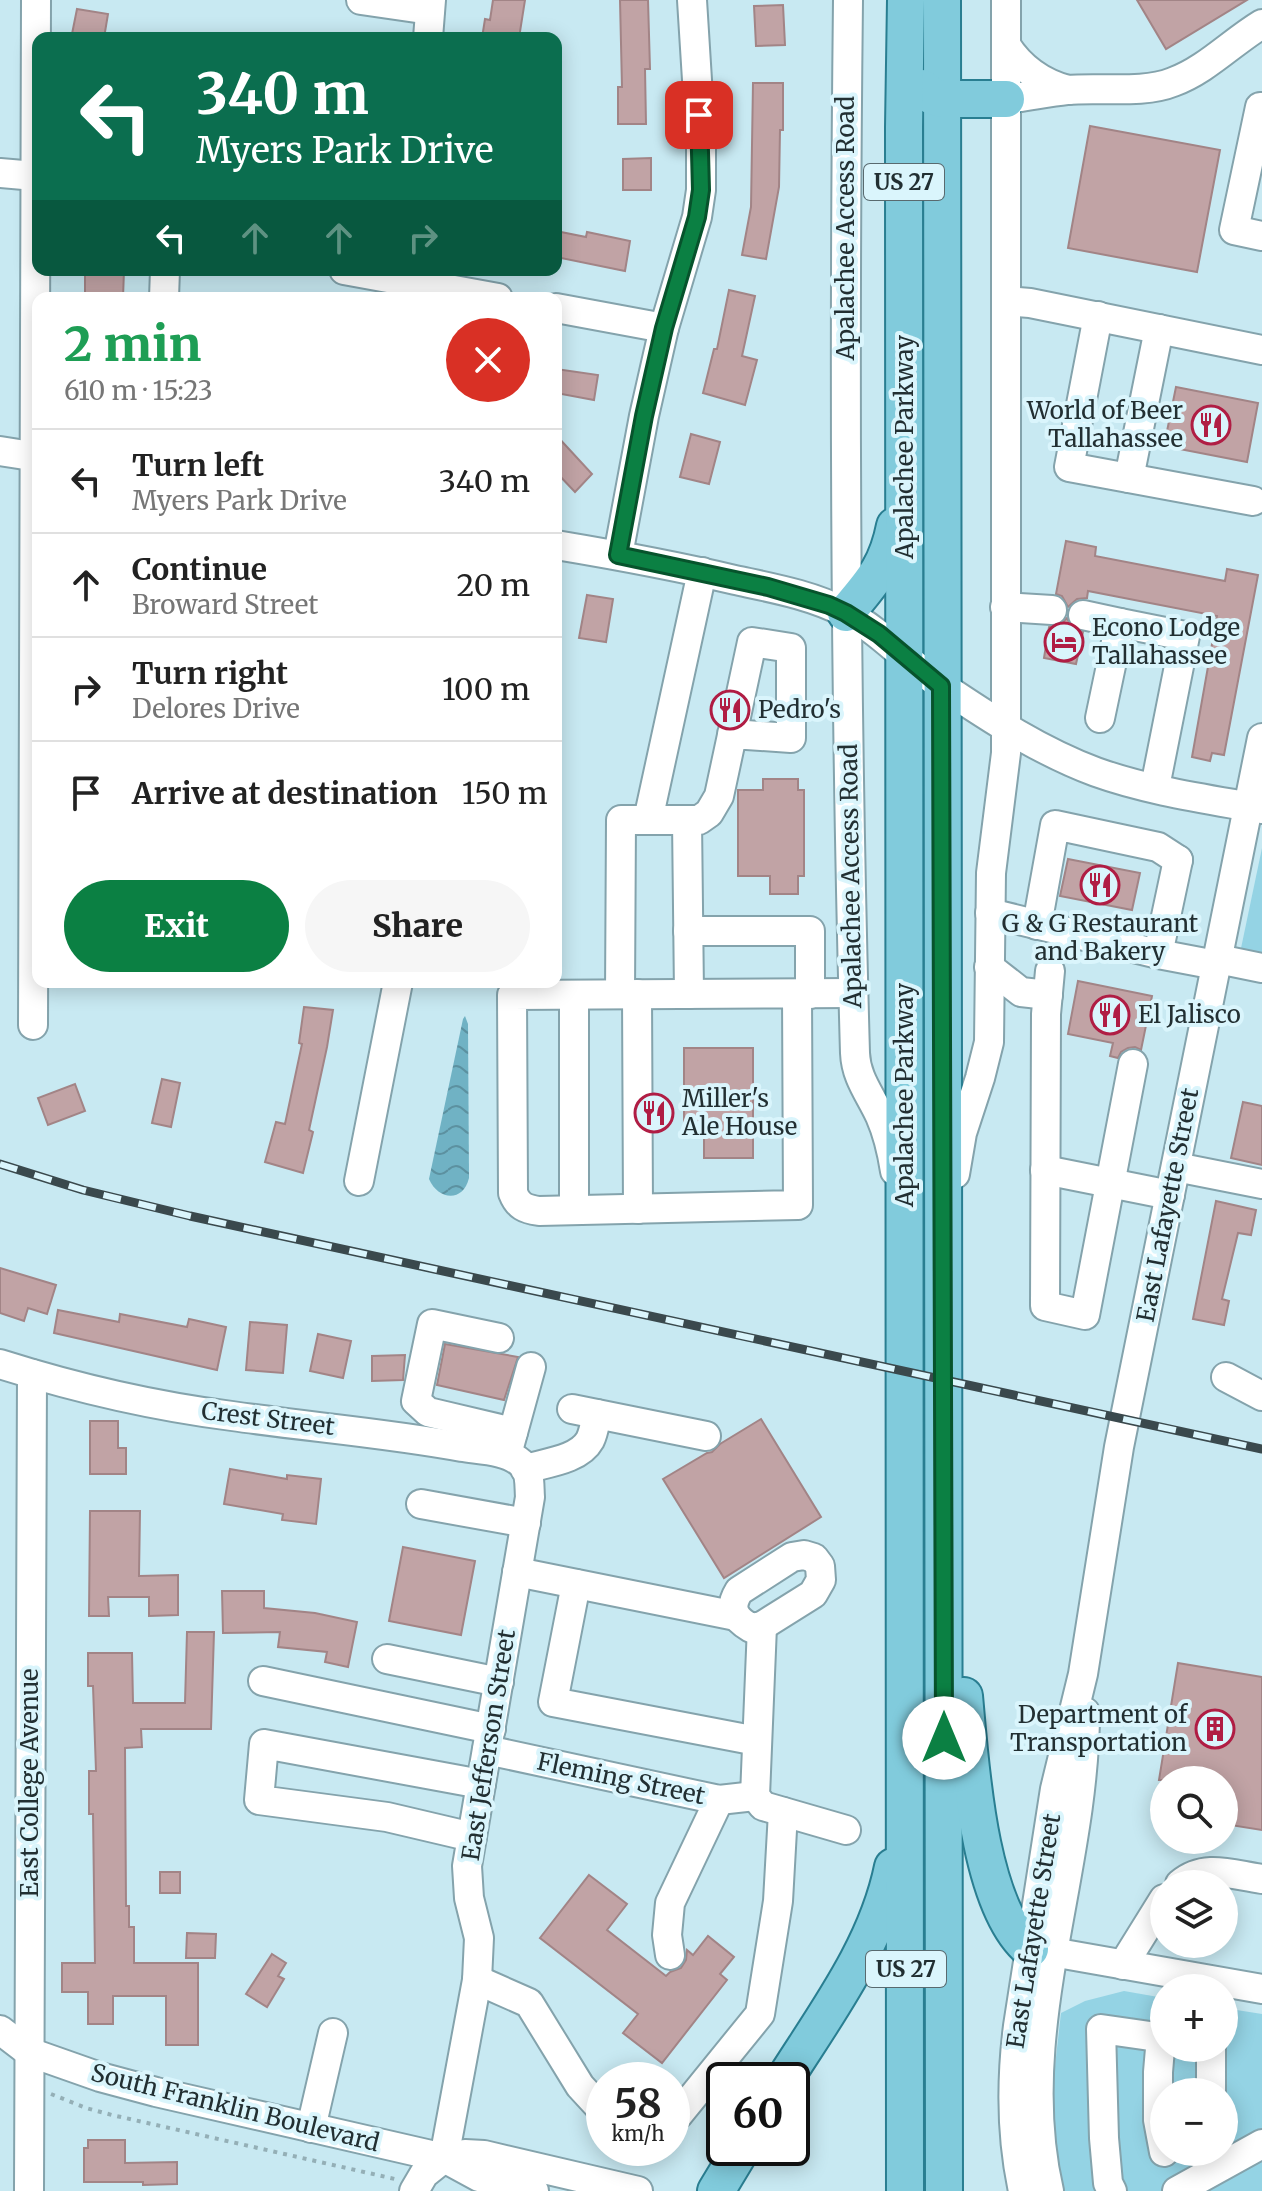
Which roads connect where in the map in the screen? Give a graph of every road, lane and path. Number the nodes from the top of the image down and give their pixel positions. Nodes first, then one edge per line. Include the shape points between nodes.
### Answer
1 (36, 0) edge
2 (361, 0) edge
3 (692, 0) edge
4 (848, 0) edge
5 (906, 0) edge
6 (942, 0) edge
7 (1006, 0) edge
8 (429, 16) edge
9 (1262, 24) edge
10 (36, 32) edge
11 (1006, 45) junction
12 (905, 51) junction
13 (1068, 90) junction
14 (941, 99) junction
15 (1006, 99) junction
16 (1262, 107) edge
17 (0, 173) edge
18 (32, 176) edge
19 (1262, 236) edge
20 (374, 276) edge
21 (415, 284) edge
22 (462, 292) edge
23 (1006, 301) junction
24 (562, 309) edge
25 (1098, 316) junction
26 (664, 328) junction
27 (1159, 329) junction
28 (1262, 350) edge
29 (0, 451) edge
30 (32, 455) edge
31 (905, 461) junction
32 (1129, 478) junction
33 (1253, 501) dead end
34 (562, 546) edge
35 (618, 555) junction
36 (702, 572) junction
37 (1005, 607) junction
38 (1052, 610) dead end
39 (846, 613) junction
40 (1083, 615) dead end
41 (1120, 623) junction
42 (905, 656) junction
43 (941, 686) junction
44 (1100, 718) dead end
45 (1006, 727) junction
46 (732, 734) dead end
47 (1262, 738) edge
48 (1155, 787) junction
49 (1255, 808) edge
50 (648, 820) junction
51 (687, 820) junction
52 (990, 913) junction
53 (1037, 925) junction
54 (688, 931) junction
55 (1158, 954) junction
56 (1217, 962) junction
57 (989, 967) junction
58 (1262, 968) edge
59 (1040, 986) junction
60 (33, 988) edge
61 (397, 988) edge
62 (853, 993) junction
63 (629, 994) junction
64 (689, 994) junction
65 (804, 994) junction
66 (574, 995) junction
67 (990, 1017) junction
68 (33, 1025) dead end
69 (1133, 1064) dead end
70 (1176, 1167) junction
71 (1045, 1170) junction
72 (359, 1181) dead end
73 (1110, 1183) junction
74 (1262, 1184) edge
75 (1170, 1195) junction
76 (638, 1209) junction
77 (574, 1210) junction
78 (944, 1310) junction
79 (905, 1312) junction
80 (499, 1338) dead end
81 (0, 1364) edge
82 (531, 1367) dead end
83 (32, 1374) junction
84 (1226, 1377) dead end
85 (1262, 1396) edge
86 (426, 1426) junction
87 (706, 1436) dead end
88 (944, 1455) junction
89 (519, 1458) junction
90 (421, 1504) dead end
91 (526, 1523) junction
92 (517, 1572) junction
93 (576, 1584) junction
94 (387, 1659) dead end
95 (263, 1681) dead end
96 (499, 1682) junction
97 (489, 1739) junction
98 (757, 1741) junction
99 (906, 1770) junction
100 (481, 1784) junction
101 (755, 1796) junction
102 (719, 1800) junction
103 (783, 1812) junction
104 (846, 1830) dead end
105 (472, 1837) junction
106 (1238, 1875) edge
107 (1262, 1879) edge
108 (1150, 1922) edge
109 (1042, 1951) junction
110 (670, 1955) dead end
111 (1123, 1965) junction
112 (477, 1980) junction
113 (1262, 1989) edge
114 (0, 2030) edge
115 (333, 2033) dead end
116 (1150, 2036) edge
117 (0, 2050) edge
118 (29, 2052) junction
119 (795, 2062) edge
120 (46, 2092) dead end
121 (586, 2092) edge
122 (690, 2100) edge
123 (1013, 2119) junction
124 (311, 2128) junction
125 (1262, 2144) edge
126 (398, 2148) junction
127 (1238, 2153) edge
128 (444, 2158) junction
129 (731, 2166) edge
130 (1168, 2166) edge
131 (1213, 2166) edge
132 (905, 2180) edge
133 (944, 2184) edge
134 (402, 2187) edge
135 (1042, 2189) edge
136 (1178, 2190) edge
137 (29, 2191) edge
138 (534, 2191) edge
139 (638, 2191) edge
140 (716, 2191) edge
141 (1007, 2191) edge
142 (1112, 2191) edge

1 - 10 street
2 - 8 street
3 - 26 street via 701,190
4 - 39 street, Apalachee Access Road
5 - 12 main road, Apalachee Parkway / US 27
6 - 14 main road, Apalachee Parkway / US 27
7 - 11 street
9 - 13 street via 1172,83
11 - 13 street via 1032,72
11 - 15 street
12 - 14 main road via 915,80
12 - 31 main road, Apalachee Parkway / US 27
13 - 15 street
14 - 15 main road
14 - 43 main road, Apalachee Parkway / US 27
15 - 23 street
16 - 19 street via 1234,230
17 - 18 street
20 - 21 street
21 - 22 street
23 - 25 street
23 - 37 street
24 - 26 street
25 - 27 street
25 - 32 street via 1069,467
26 - 35 street
27 - 28 street
27 - 32 street
29 - 30 street
31 - 39 main road via 886,560
31 - 42 main road, Apalachee Parkway / US 27
32 - 33 street
34 - 35 street
35 - 36 street
36 - 39 street via 787,592
36 - 50 street
37 - 38 street
37 - 45 street
39 - 42 street
39 - 62 street, Apalachee Access Road
40 - 41 street
41 - 44 street
41 - 48 street via 1185,636
42 - 43 street
42 - 79 main road, Apalachee Parkway / US 27
43 - 45 street
43 - 78 main road, Apalachee Parkway / US 27
45 - 48 street via 1084,767
45 - 52 street
46 - 51 street via 719,796 709,813
47 - 49 street, East Lafayette Street
48 - 49 street
49 - 56 street, East Lafayette Street
50 - 51 street
50 - 63 street via 621,820
51 - 54 street
52 - 53 street
52 - 57 street
53 - 55 street
53 - 55 street via 1054,834 1158,847 1178,860
54 - 64 street
54 - 65 street via 810,931
55 - 56 street
56 - 58 street
56 - 70 street, East Lafayette Street
57 - 59 street
57 - 67 street
59 - 67 street
59 - 71 street via 1046,1014
60 - 68 street
61 - 72 street
62 - 65 street
62 - 79 street, Apalachee Access Road via 857,1072 885,1128 894,1166
63 - 64 street
63 - 66 street
63 - 76 street
64 - 65 street
65 - 76 street via 798,1205
66 - 77 street
66 - 77 street via 512,995 512,1025 513,1193 525,1209
67 - 78 street via 987,1054 959,1145
69 - 73 street
70 - 74 street
70 - 75 street, East Lafayette Street
71 - 73 street
71 - 73 street via 1045,1306 1085,1315
73 - 75 street
75 - 109 street, East Lafayette Street via 1109,1499 1083,1674 1058,1776
76 - 77 street
78 - 88 main road, Apalachee Parkway / US 27
79 - 99 main road, Apalachee Parkway / US 27
80 - 86 street via 432,1324 416,1401
81 - 83 street, Crest Street
82 - 89 street, East Jefferson Street
83 - 86 street, Crest Street via 102,1394 230,1416
83 - 118 street, East College Avenue
84 - 85 street
86 - 89 street, Crest Street
87 - 89 street via 584,1412 591,1439 583,1449 570,1456
88 - 109 main road via 966,1720 983,1841 993,1886 1012,1929
88 - 133 main road, Apalachee Parkway / US 27
89 - 91 street, East Jefferson Street via 530,1497
90 - 91 street
91 - 92 street, East Jefferson Street
92 - 93 street
92 - 96 street, East Jefferson Street
93 - 98 street via 749,1621
93 - 98 street via 553,1702
94 - 96 street
95 - 97 street, Fleming Street
96 - 97 street, East Jefferson Street
97 - 100 street, East Jefferson Street
97 - 102 street, Fleming Street
98 - 101 street
99 - 119 main road via 896,1853 877,1921 855,1967
99 - 132 main road, Apalachee Parkway / US 27
100 - 105 street, East Jefferson Street
100 - 105 street via 264,1744 259,1800 387,1817
101 - 102 street, Fleming Street
101 - 103 street via 763,1806
102 - 110 street via 670,1903
103 - 104 street
103 - 122 street via 778,1901 760,2014
105 - 112 street, East Jefferson Street via 467,1866 479,1938
106 - 107 street
108 - 111 street
109 - 111 street
109 - 123 street, East Lafayette Street via 1015,2044
109 - 135 street, East Lafayette Street via 1037,2077
111 - 113 street
112 - 121 street via 529,2003
112 - 128 street, East Jefferson Street
114 - 118 street, South Franklin Boulevard
115 - 124 street
116 - 142 street via 1101,2029 1104,2138
117 - 118 street, South Franklin Boulevard
118 - 124 street, South Franklin Boulevard via 119,2083
118 - 137 street, East College Avenue
120 - 134 path via 112,2115
123 - 135 street, East Lafayette Street
123 - 141 street
124 - 126 street, South Franklin Boulevard
125 - 127 street
126 - 128 street, South Franklin Boulevard
126 - 134 street
128 - 134 street
128 - 138 street, South Franklin Boulevard via 479,2177
128 - 139 street, South Franklin Boulevard via 484,2155
129 - 140 main road
130 - 136 street
131 - 136 street

